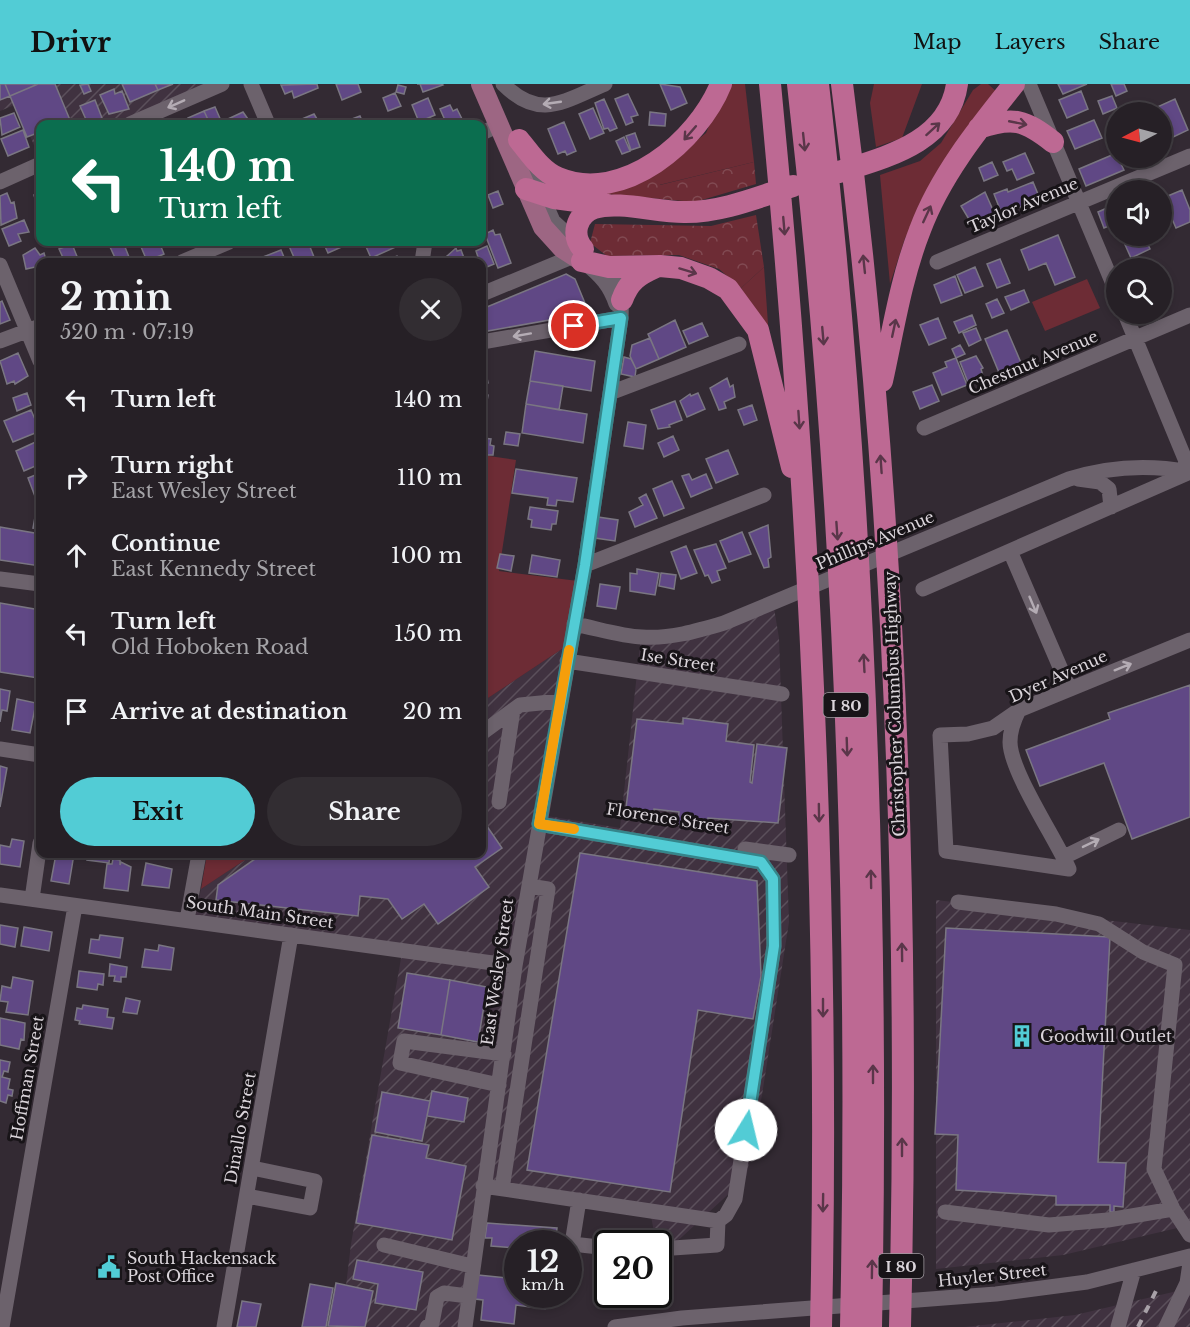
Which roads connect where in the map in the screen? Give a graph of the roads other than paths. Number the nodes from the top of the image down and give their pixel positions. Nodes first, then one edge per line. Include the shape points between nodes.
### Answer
1 (222, 84) edge
2 (251, 84) edge
3 (481, 84) edge
4 (495, 84) edge
5 (503, 84) edge
6 (605, 84) edge
7 (721, 84) edge
8 (770, 84) edge
9 (798, 84) edge
10 (818, 84) edge
11 (842, 84) edge
12 (957, 84) edge
13 (1014, 84) edge
14 (1029, 84) edge
15 (139, 120) edge
16 (266, 120) edge
17 (979, 128) junction
18 (490, 129) edge
19 (519, 140) junction
20 (1053, 142) junction
21 (1190, 156) edge
22 (36, 166) edge
23 (0, 182) edge
24 (532, 192) junction
25 (1077, 201) junction
26 (620, 207) junction
27 (220, 246) edge
28 (580, 255) junction
29 (191, 258) edge
30 (937, 262) dead end
31 (0, 265) edge
32 (660, 266) junction
33 (609, 267) junction
34 (1106, 268) edge
35 (486, 292) edge
36 (621, 309) junction
37 (1190, 315) edge
38 (1129, 324) edge
39 (34, 329) edge
40 (1135, 338) junction
41 (0, 341) edge
42 (486, 341) edge
43 (739, 344) dead end
44 (610, 393) junction
45 (877, 406) junction
46 (924, 428) dead end
47 (1190, 472) edge
48 (1069, 479) junction
49 (764, 495) dead end
50 (1111, 507) junction
51 (807, 524) junction
52 (1010, 551) junction
53 (585, 565) junction
54 (0, 579) edge
55 (36, 584) edge
56 (923, 589) dead end
57 (574, 624) junction
58 (1190, 640) edge
59 (567, 661) junction
60 (1069, 688) junction
61 (782, 694) dead end
62 (561, 701) junction
63 (513, 710) junction
64 (1019, 710) junction
65 (486, 730) edge
66 (0, 749) edge
67 (36, 754) edge
68 (499, 802) dead end
69 (540, 820) junction
70 (1119, 830) dead end
71 (789, 855) dead end
72 (1064, 857) junction
73 (38, 858) edge
74 (198, 858) edge
75 (529, 886) junction
76 (0, 895) edge
77 (32, 899) junction
78 (958, 902) dead end
79 (75, 906) junction
80 (188, 920) junction
81 (291, 935) junction
82 (515, 966) junction
83 (504, 1054) junction
84 (499, 1085) junction
85 (252, 1168) junction
86 (483, 1186) junction
87 (502, 1188) junction
88 (247, 1196) junction
89 (579, 1200) junction
90 (1173, 1209) junction
91 (945, 1212) dead end
92 (718, 1221) junction
93 (1190, 1235) edge
94 (384, 1245) dead end
95 (594, 1246) edge
96 (672, 1248) edge
97 (1190, 1256) edge
98 (1190, 1263) edge
99 (472, 1266) junction
100 (1134, 1270) junction
101 (468, 1296) junction
102 (2, 1327) edge
103 (224, 1327) edge
104 (427, 1327) edge
105 (465, 1327) edge
106 (615, 1327) edge
107 (821, 1327) edge
108 (851, 1327) edge
109 (871, 1327) edge
110 (900, 1327) edge
111 (1118, 1327) edge
112 (1166, 1327) edge

1 -> 15 street
2 - 16 street
3 - 18 main road
4 - 19 main road
6 -> 5 street via 558,104 532,105
7 -> 19 highway via 699,124 680,145 645,169 617,179 584,183 557,178
8 -> 51 highway, I 80
9 -> 108 highway, I 80 via 829,411 846,705 853,994
109 -> 10 highway, Christopher Columbus Highway / I 80 via 873,1009 866,701 846,382
45 -> 11 highway, Christopher Columbus Highway / I 80
26 -> 12 highway via 687,212 716,209 889,156 921,140 941,123
13 - 17 highway
14 - 20 street
17 -> 20 highway via 998,121 1019,121
45 -> 17 highway via 902,289 920,229 946,177
18 - 24 main road
19 - 24 street
20 - 25 street
21 - 25 street, Taylor Avenue
22 - 23 street
24 - 26 highway
24 - 28 main road via 543,227 562,248
25 - 30 street, Taylor Avenue
25 - 34 street
26 - 28 highway via 593,209 582,217 576,234
27 - 29 street
28 - 33 highway
28 - 35 street
28 - 36 street via 611,290
31 - 39 street
32 - 33 highway
32 - 36 highway via 639,274 628,285
32 -> 51 highway via 681,268 728,289 758,330
33 - 36 street via 618,283
36 -> 42 street
36 - 44 street, East Wesley Street
37 - 40 street, Chestnut Avenue
38 - 40 street
39 - 41 street
40 - 46 street, Chestnut Avenue
40 - 47 street
43 - 44 street
44 - 53 street, East Wesley Street
110 -> 45 highway, Christopher Columbus Highway / I 80 via 901,881 890,601
47 - 48 street, Phillips Avenue via 1131,466
47 - 50 street
48 - 50 street via 1100,482 1109,489
48 - 57 street, Phillips Avenue via 724,622 667,637 641,638
49 - 53 street
50 - 52 street
51 -> 107 highway, I 80 via 818,762 823,1004
52 - 56 street
52 -> 60 street
53 - 57 street, East Wesley Street
54 - 55 street
57 - 59 street, East Wesley Street
60 -> 58 street, Dyer Avenue
59 - 61 street, Ise Street
59 - 62 street, East Wesley Street
60 - 64 street, Dyer Avenue
62 - 63 street via 520,705
62 - 69 street, East Wesley Street
63 - 65 street
63 - 68 street
64 - 72 street via 1012,731 1012,753 1041,818
64 - 72 street, Dyer Avenue via 982,732 939,735 946,851 1069,869
66 - 67 street
69 - 71 street, Florence Street
69 - 75 street, East Wesley Street
69 - 92 street via 761,862 773,879 774,946 735,1199
72 -> 70 street
73 - 77 street
74 - 80 street
75 - 82 street, East Wesley Street
75 - 87 street via 548,889
76 - 77 street, South Main Street
77 - 79 street, South Main Street
78 - 90 street via 1056,914 1100,924 1143,952 1175,965 1154,1170
79 - 80 street, South Main Street
79 - 102 street, Hoffman Street
80 - 81 street, South Main Street
81 - 82 street, South Main Street
81 - 85 street, Dinallo Street
82 - 83 street, East Wesley Street
83 - 84 street, East Wesley Street
83 - 84 street via 404,1041 400,1063
84 - 86 street, East Wesley Street
85 - 88 street, Dinallo Street
85 - 88 street via 315,1181 310,1208
86 - 87 street
86 - 99 street, East Wesley Street
87 - 89 street
88 - 103 street, Dinallo Street
89 - 92 street
89 - 95 street via 572,1244
90 - 91 street via 1049,1225
90 - 93 street
92 - 96 street via 717,1245
94 - 99 street
97 - 100 street, Huyler Street
98 - 112 street via 1187,1283
99 - 101 street, East Wesley Street
100 - 106 street, Huyler Street via 1087,1282 996,1294 682,1318
100 - 111 street
101 - 104 street via 444,1293 437,1297 432,1323
101 - 105 street, East Wesley Street

